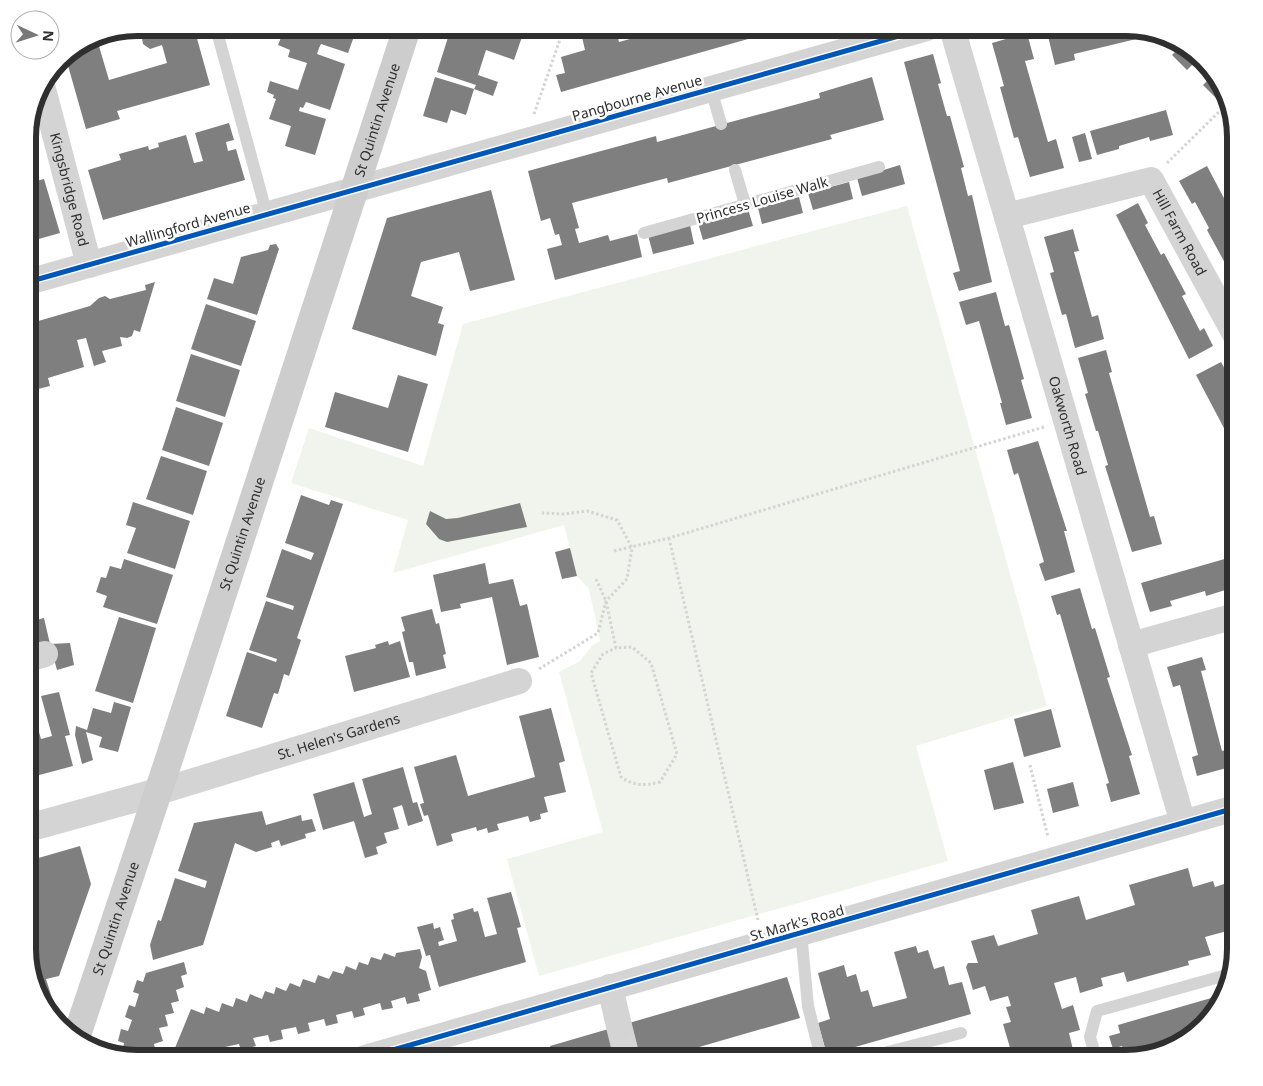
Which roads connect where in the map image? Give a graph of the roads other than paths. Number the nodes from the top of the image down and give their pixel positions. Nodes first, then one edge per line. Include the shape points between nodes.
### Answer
1 (218, 36) edge
2 (404, 36) edge
3 (899, 36) edge
4 (954, 36) edge
5 (711, 89) junction
6 (45, 97) edge
7 (721, 124) dead end
8 (879, 167) dead end
9 (735, 170) dead end
10 (354, 191) junction
11 (745, 204) junction
12 (268, 215) junction
13 (1007, 216) junction
14 (644, 232) dead end
15 (89, 265) junction
16 (36, 280) edge
17 (1227, 318) edge
18 (1227, 618) edge
19 (1131, 645) junction
20 (519, 681) road end
21 (158, 792) junction
22 (1227, 811) edge
23 (1183, 823) junction
24 (36, 826) edge
25 (802, 933) junction
26 (1223, 976) edge
27 (610, 987) junction
28 (619, 1026) tunnel mouth
29 (78, 1031) edge
30 (961, 1033) dead end
31 (393, 1050) edge
32 (819, 1050) edge
33 (896, 1050) edge
34 (1094, 1050) edge

1 - 12 lane
2 - 10 main road, St Quintin Avenue
3 - 5 street, Pangbourne Avenue
4 - 13 street, Oakworth Road
5 - 7 lane
5 - 10 street, Pangbourne Avenue
6 - 15 street, Kingsbridge Road
8 - 11 lane, Princess Louise Walk
9 - 11 lane
10 - 12 street, Wallingford Avenue
10 - 21 main road, St Quintin Avenue
11 - 14 lane, Princess Louise Walk
12 - 15 street, Wallingford Avenue
13 - 17 street, Hill Farm Road via 1151,180
13 - 19 street, Oakworth Road
15 - 16 street, Wallingford Avenue
18 - 19 street
19 - 23 street, Oakworth Road
20 - 21 street, St. Helen's Gardens
21 - 24 street
21 - 29 main road, St Quintin Avenue
22 - 23 street, St Mark's Road
23 - 25 street, St Mark's Road
25 - 27 street, St Mark's Road
25 - 32 lane via 808,1006
26 - 34 lane via 1097,1011 1090,1037
27 - 28 street
27 - 31 street, St Mark's Road
30 - 33 lane

